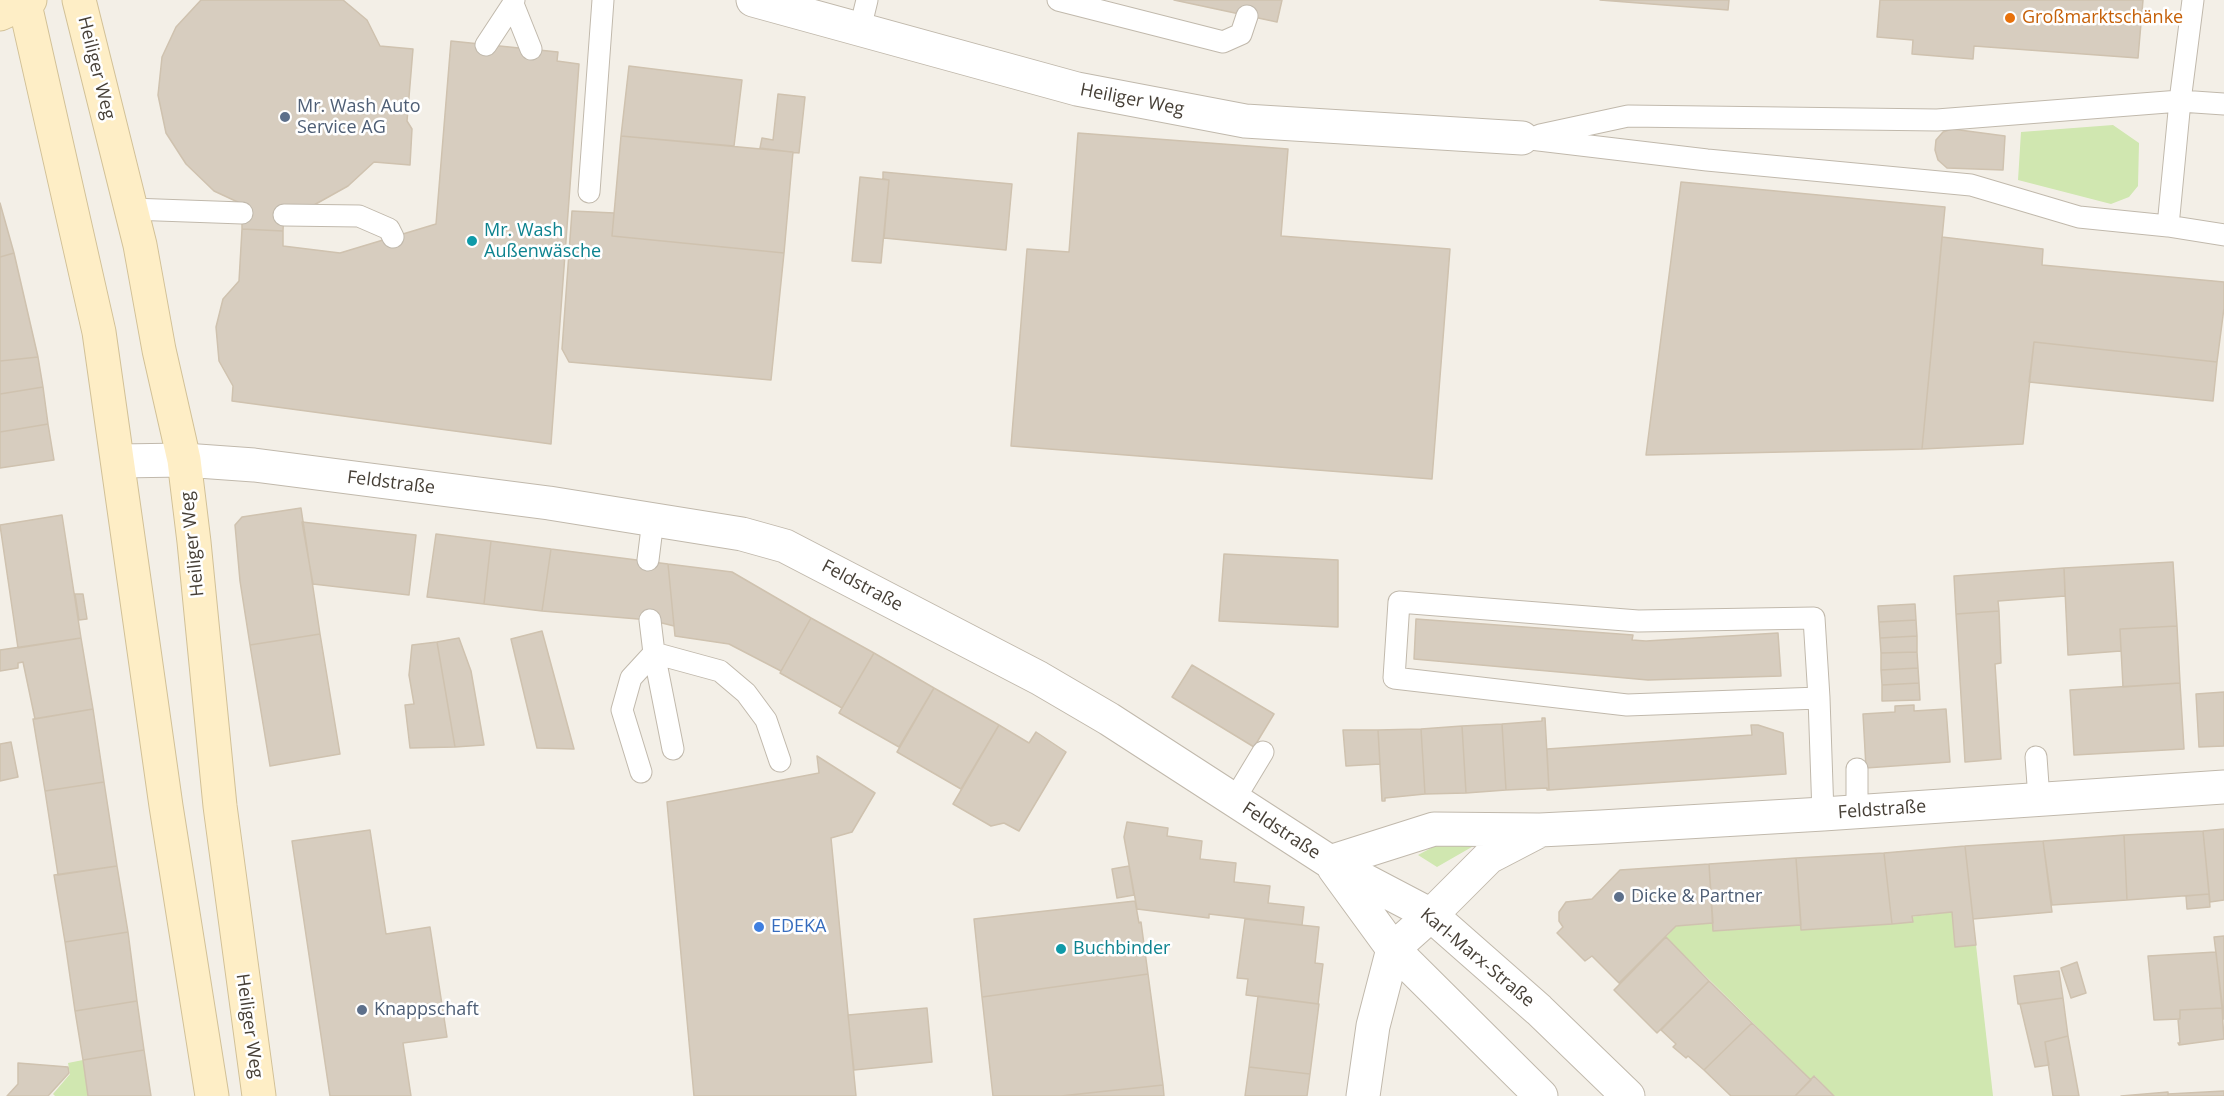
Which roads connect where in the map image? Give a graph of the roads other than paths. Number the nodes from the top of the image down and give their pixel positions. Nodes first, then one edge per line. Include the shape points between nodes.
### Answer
1 (80, 0) edge
2 (603, 0) edge
3 (753, 0) edge
4 (1058, 0) edge
5 (2193, 0) edge
6 (513, 2) edge
7 (21, 3) edge
8 (863, 15) edge
9 (1247, 16) dead end
10 (486, 45) dead end
11 (531, 49) dead end
12 (2180, 101) junction
13 (2224, 104) edge
14 (1522, 138) junction
15 (589, 192) dead end
16 (131, 209) junction
17 (242, 213) dead end
18 (284, 215) dead end
19 (2168, 226) junction
20 (2224, 235) edge
21 (393, 237) dead end
22 (183, 460) junction
23 (119, 461) junction
24 (653, 520) junction
25 (648, 561) dead end
26 (650, 620) dead end
27 (654, 653) junction
28 (1819, 698) junction
29 (673, 749) dead end
30 (1263, 752) dead end
31 (2036, 757) dead end
32 (780, 760) dead end
33 (1857, 769) dead end
34 (641, 772) dead end
35 (2224, 787) edge
36 (1234, 800) junction
37 (2039, 800) junction
38 (1857, 812) junction
39 (1823, 814) junction
40 (1540, 830) junction
41 (1330, 862) junction
42 (1431, 915) junction
43 (1393, 949) junction
44 (212, 1096) edge
45 (258, 1096) edge
46 (1363, 1096) edge
47 (1541, 1096) edge
48 (1628, 1096) edge

1 - 16 main road, Heiliger Weg
2 - 15 lane
3 - 8 street, Heiliger Weg
4 - 9 lane via 1223,42 1241,34
5 - 12 lane
6 - 10 lane
6 - 11 lane
7 - 23 main road via 99,332
8 - 14 street, Heiliger Weg via 1077,89 1245,122
12 - 13 lane
12 - 14 lane via 1937,120 1628,116
12 - 19 lane
14 - 19 lane via 1971,185 2079,217
16 - 17 lane
16 - 22 main road, Heiliger Weg
18 - 21 lane via 359,216 389,229
19 - 20 lane
22 - 23 street, Feldstraße
22 - 24 street, Feldstraße via 254,465
22 - 45 main road, Heiliger Weg via 220,806
23 - 44 main road via 158,748
24 - 25 lane
24 - 36 street, Feldstraße via 742,534 785,546 1039,678 1109,718
26 - 27 lane
27 - 29 lane
27 - 32 lane via 720,672 746,693 766,720
27 - 34 lane via 631,678 622,710
28 - 28 lane via 1814,618 1638,621 1399,603 1394,678 1627,705
28 - 39 lane
30 - 36 lane
31 - 37 lane
33 - 38 lane
35 - 37 street, Feldstraße
36 - 41 street, Feldstraße
37 - 38 street, Feldstraße
38 - 39 street, Feldstraße
39 - 40 street, Feldstraße
40 - 41 street, Feldstraße via 1434,829
40 - 42 street, Feldstraße via 1489,857
41 - 42 street, Karl-Marx-Straße
41 - 43 street
42 - 43 street, Feldstraße
42 - 48 street, Karl-Marx-Straße via 1539,1010
43 - 46 street via 1372,1026
43 - 47 street

